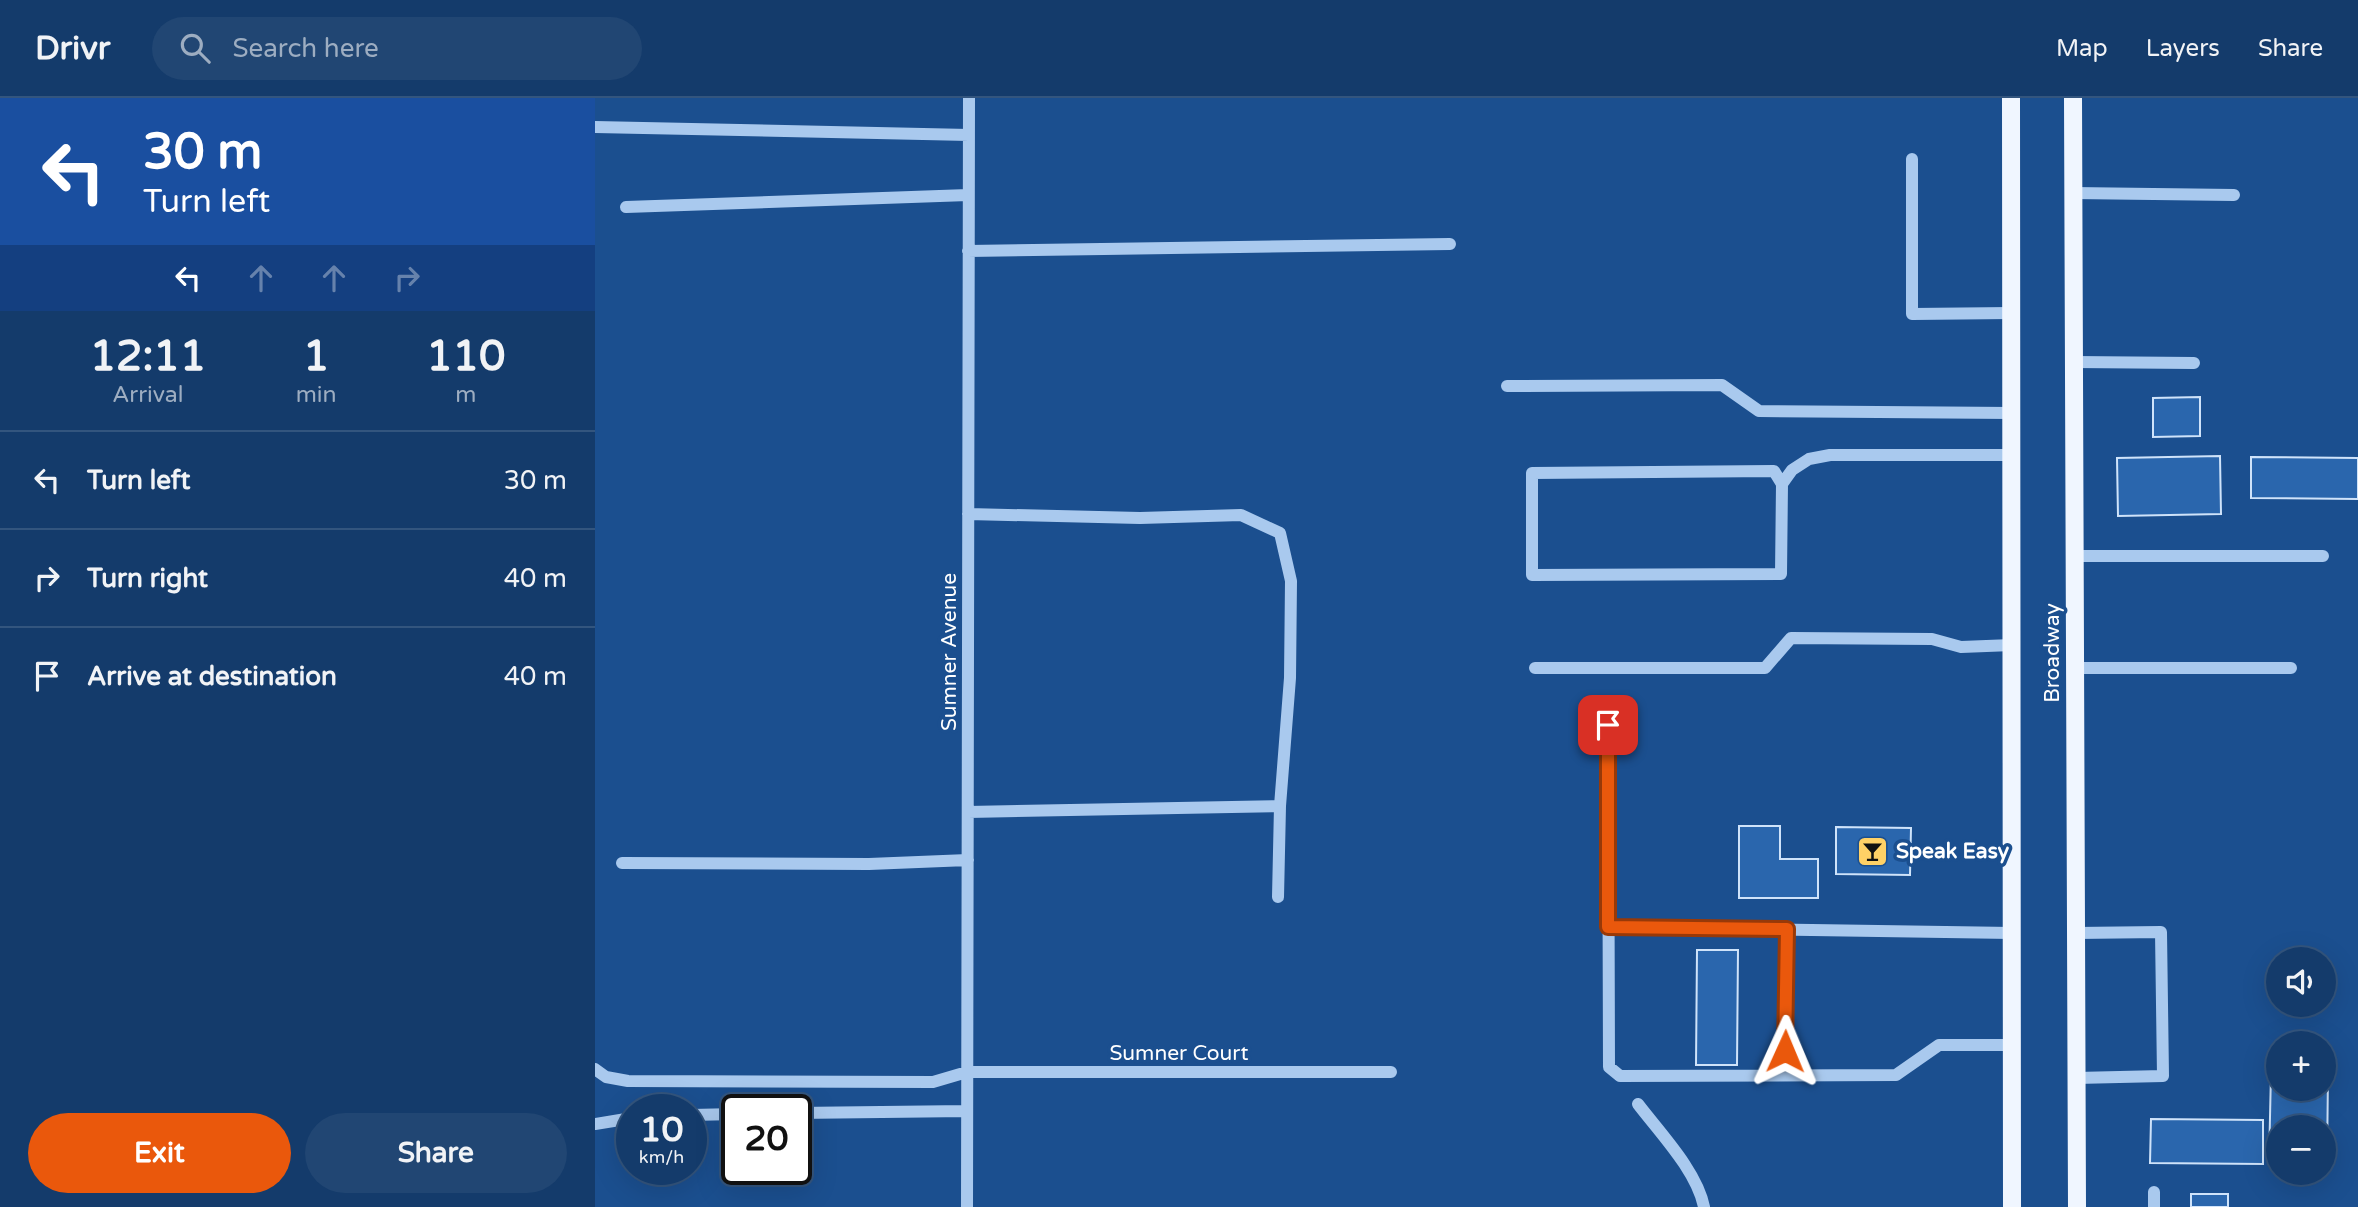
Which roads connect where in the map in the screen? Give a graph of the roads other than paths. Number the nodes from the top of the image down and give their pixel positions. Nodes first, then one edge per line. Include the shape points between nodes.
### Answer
1 (969, 98) edge
2 (2011, 98) edge
3 (2073, 98) edge
4 (595, 128) edge
5 (969, 135) junction
6 (1912, 159) dead end
7 (2073, 193) junction
8 (968, 195) junction
9 (2234, 195) dead end
10 (626, 207) dead end
11 (1450, 244) dead end
12 (968, 250) junction
13 (2011, 313) junction
14 (2074, 362) junction
15 (2194, 363) dead end
16 (1507, 386) dead end
17 (2012, 413) junction
18 (2012, 455) junction
19 (1782, 484) junction
20 (968, 514) junction
21 (2074, 556) junction
22 (2323, 556) dead end
23 (2012, 645) junction
24 (1535, 668) dead end
25 (2075, 668) junction
26 (2291, 668) dead end
27 (1608, 725) dead end
28 (1280, 806) junction
29 (968, 811) junction
30 (968, 860) junction
31 (622, 863) dead end
32 (1279, 897) dead end
33 (1608, 927) junction
34 (1787, 929) junction
35 (2012, 933) junction
36 (2076, 933) junction
37 (2012, 1045) junction
38 (595, 1069) edge
39 (967, 1072) junction
40 (1391, 1072) dead end
41 (1785, 1075) junction
42 (2076, 1078) junction
43 (1638, 1104) dead end
44 (967, 1111) junction
45 (812, 1113) edge
46 (616, 1121) edge
47 (595, 1124) edge
48 (2154, 1192) dead end
49 (967, 1207) edge
50 (1704, 1207) edge
51 (2012, 1207) edge
52 (2077, 1207) edge
53 (2154, 1207) edge

1 - 5 street, Sumner Avenue
2 - 13 main road, Broadway
3 - 7 main road, Broadway
4 - 5 street
5 - 8 street, Sumner Avenue
6 - 13 street via 1912,314
7 - 9 street
7 - 14 main road, Broadway
8 - 10 street
8 - 12 street, Sumner Avenue
11 - 12 street
12 - 20 street, Sumner Avenue
13 - 17 main road, Broadway
14 - 15 street
14 - 21 main road, Broadway
16 - 17 street via 1721,386 1759,411
17 - 18 main road, Broadway
18 - 19 street via 1829,454 1809,459
18 - 23 main road, Broadway
19 - 19 street via 1781,574 1532,575 1532,473 1775,471
20 - 28 street via 1241,515 1280,533 1291,581 1290,678
20 - 29 street, Sumner Avenue
21 - 22 street
21 - 25 main road, Broadway
23 - 24 street via 1961,647 1932,639 1791,638 1765,668
23 - 35 main road, Broadway
25 - 26 street
25 - 36 main road, Broadway
27 - 33 street
28 - 29 street
28 - 32 street
29 - 30 street, Sumner Avenue
30 - 31 street
30 - 39 street, Sumner Avenue
33 - 34 street
33 - 41 street via 1609,1068 1620,1076
34 - 35 street
34 - 41 street
35 - 37 main road, Broadway
36 - 42 main road, Broadway
36 - 42 street via 2161,932 2163,1076
37 - 41 street via 1939,1045 1896,1075
37 - 51 main road, Broadway
38 - 39 street, Sumner Court via 605,1077 642,1081 933,1082
39 - 40 street, Sumner Court
39 - 44 street, Sumner Avenue
42 - 52 main road, Broadway
43 - 50 street via 1677,1155 1701,1193
44 - 45 street
44 - 49 street, Sumner Avenue
46 - 47 street
48 - 53 street

